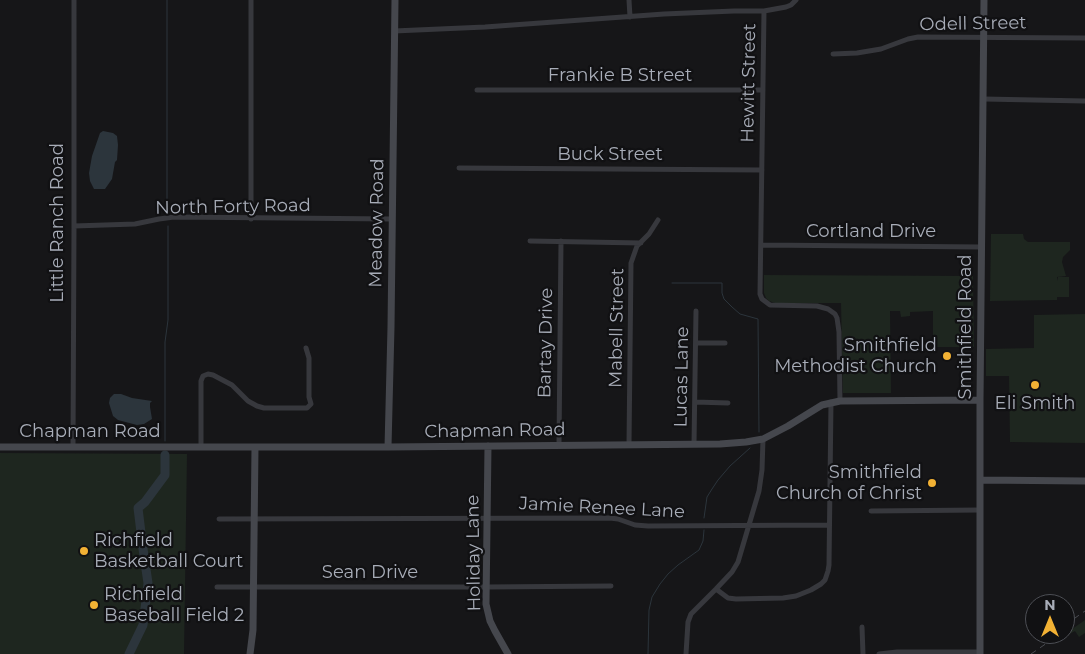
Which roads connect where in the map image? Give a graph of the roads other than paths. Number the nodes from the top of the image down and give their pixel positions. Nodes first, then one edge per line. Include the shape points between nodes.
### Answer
1 (74, 0) edge
2 (251, 0) edge
3 (395, 0) edge
4 (629, 0) edge
5 (796, 0) edge
6 (984, 0) edge
7 (764, 11) junction
8 (630, 17) junction
9 (394, 31) junction
10 (984, 37) junction
11 (1085, 38) edge
12 (832, 54) dead end
13 (477, 90) dead end
14 (763, 90) junction
15 (984, 99) junction
16 (1085, 102) edge
17 (459, 168) dead end
18 (762, 170) junction
19 (251, 218) junction
20 (392, 219) junction
21 (658, 220) dead end
22 (74, 226) junction
23 (530, 241) dead end
24 (561, 241) junction
25 (641, 242) junction
26 (761, 245) junction
27 (981, 247) junction
28 (696, 311) dead end
29 (696, 343) junction
30 (725, 343) dead end
31 (306, 348) dead end
32 (840, 400) junction
33 (980, 400) junction
34 (695, 402) junction
35 (831, 402) junction
36 (728, 403) dead end
37 (763, 439) junction
38 (629, 444) junction
39 (694, 444) junction
40 (559, 445) junction
41 (0, 446) edge
42 (488, 446) junction
43 (72, 447) junction
44 (201, 447) junction
45 (256, 447) junction
46 (388, 447) junction
47 (980, 480) junction
48 (1085, 481) edge
49 (980, 510) junction
50 (871, 511) dead end
51 (254, 518) junction
52 (488, 518) junction
53 (218, 519) dead end
54 (750, 525) junction
55 (829, 525) junction
56 (611, 586) dead end
57 (217, 587) dead end
58 (254, 587) junction
59 (486, 587) junction
60 (716, 589) junction
61 (862, 627) dead end
62 (980, 653) edge
63 (250, 654) edge
64 (508, 654) edge
65 (686, 654) edge
66 (863, 654) edge
67 (879, 654) edge

1 - 22 street, Little Ranch Road
2 - 19 street
3 - 9 street, Meadow Road
4 - 8 street
5 - 7 street via 789,6
6 - 10 street, Smithfield Road
7 - 8 street, Hewitt Street
7 - 14 street, Hewitt Street
8 - 9 street, Hewitt Street
9 - 20 street, Meadow Road
10 - 11 street, Odell Street
10 - 12 street, Odell Street via 918,37 881,49
10 - 15 street, Smithfield Road
13 - 14 street, Frankie B Street
14 - 18 street, Hewitt Street
15 - 16 street
15 - 27 street, Smithfield Road
17 - 18 street, Buck Street
18 - 26 street, Hewitt Street
19 - 20 street, North Forty Road
19 - 22 street, North Forty Road via 174,218 135,224
20 - 46 street, Meadow Road
21 - 25 street, Mabell Street
22 - 43 street, Little Ranch Road
23 - 24 street
24 - 25 street
24 - 40 street, Bartay Drive
25 - 38 street, Mabell Street via 631,263
26 - 27 street, Cortland Drive
26 - 32 street, Hewitt Street via 760,294 765,302 777,306 823,307 837,318
27 - 33 street, Smithfield Road
28 - 29 street, Lucas Lane
29 - 30 street
29 - 34 street, Lucas Lane
31 - 44 street via 311,404 307,408 264,408 248,401 232,385 213,375 203,376
32 - 33 street, Chapman Road
32 - 35 street, Chapman Road
33 - 47 street, Smithfield Road
34 - 36 street
34 - 39 street, Lucas Lane
35 - 37 street, Chapman Road
35 - 55 street
37 - 39 street, Chapman Road
37 - 54 street via 759,491
38 - 39 street, Chapman Road
38 - 40 street, Chapman Road
40 - 42 street, Chapman Road
41 - 43 street, Chapman Road
42 - 46 street, Chapman Road
42 - 52 street, Holiday Lane
43 - 44 street, Chapman Road
44 - 45 street, Chapman Road
45 - 46 street, Chapman Road
45 - 51 street
47 - 48 street
47 - 49 street, Smithfield Road
49 - 50 street
49 - 62 street, Smithfield Road
51 - 52 street, Jamie Renee Lane
51 - 53 street, Jamie Renee Lane
51 - 58 street
52 - 54 street, Jamie Renee Lane via 610,518 648,526
52 - 59 street, Holiday Lane
54 - 55 street, Jamie Renee Lane
54 - 60 street via 738,562
55 - 60 street via 828,571 821,584 796,596 783,598 728,598
56 - 59 street, Sean Drive
57 - 58 street, Sean Drive
58 - 59 street, Sean Drive
58 - 63 street
59 - 64 street, Holiday Lane via 490,621
60 - 65 street via 691,614
61 - 66 street
62 - 67 street via 911,651

